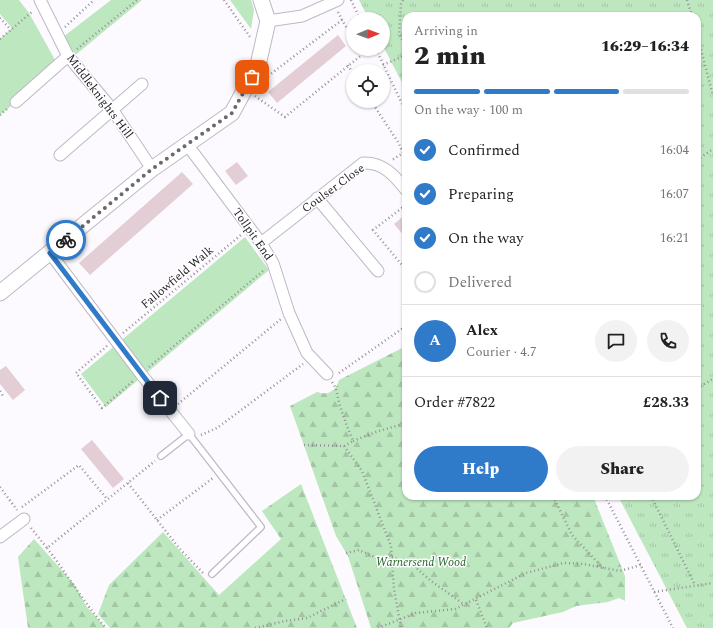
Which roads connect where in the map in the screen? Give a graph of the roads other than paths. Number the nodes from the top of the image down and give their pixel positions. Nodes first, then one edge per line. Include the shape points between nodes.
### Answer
1 (261, 0) edge
2 (338, 0) edge
3 (41, 2) edge
4 (268, 21) junction
5 (68, 56) junction
6 (142, 84) dead end
7 (16, 102) dead end
8 (112, 109) junction
9 (186, 143) junction
10 (60, 155) dead end
11 (152, 169) junction
12 (402, 186) edge
13 (317, 198) junction
14 (261, 243) junction
15 (50, 253) junction
16 (378, 271) dead end
17 (0, 293) edge
18 (328, 376) road end
19 (191, 436) junction
20 (162, 456) road end
21 (20, 515) road end
22 (0, 538) edge
23 (212, 574) road end

1 - 4 street
2 - 4 street via 302,16
3 - 5 street, Middleknights Hill
4 - 9 street via 258,65 232,113
5 - 7 street
5 - 8 street, Middleknights Hill
6 - 8 street
8 - 10 street
8 - 11 street, Middleknights Hill
9 - 11 street
9 - 14 street, Tollpit End
11 - 15 street
12 - 13 street, Coulser Close via 384,167 374,163 363,164
13 - 14 street, Coulser Close
13 - 16 street
14 - 18 street, Tollpit End via 273,263 289,313 311,358
15 - 17 street
15 - 19 street
19 - 20 lane
19 - 23 lane via 261,526
21 - 22 street

